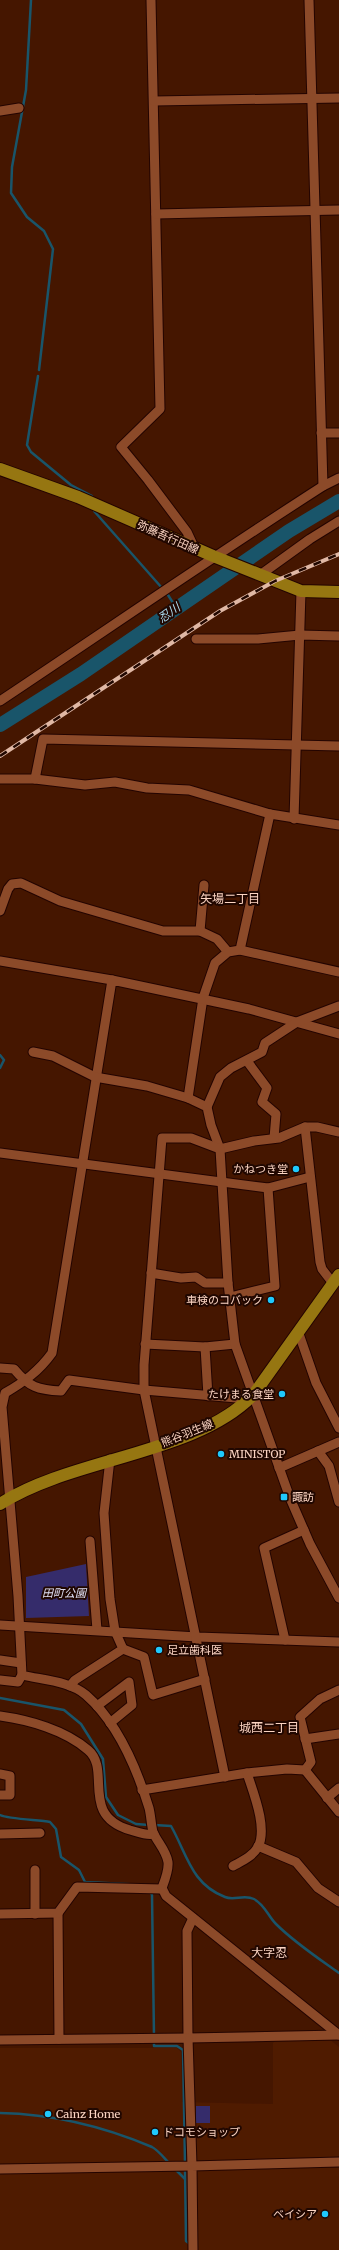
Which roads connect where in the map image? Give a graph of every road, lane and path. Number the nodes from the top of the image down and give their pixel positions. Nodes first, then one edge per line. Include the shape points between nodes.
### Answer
1 (151, 0) edge
2 (309, 0) edge
3 (339, 98) edge
4 (312, 99) junction
5 (154, 101) junction
6 (19, 108) dead end
7 (0, 111) edge
8 (315, 210) junction
9 (339, 210) edge
10 (156, 214) junction
11 (321, 433) junction
12 (339, 433) edge
13 (0, 469) edge
14 (339, 478) edge
15 (323, 486) junction
16 (339, 522) edge
17 (194, 547) junction
18 (216, 557) junction
19 (258, 574) junction
20 (336, 590) edge
21 (301, 591) junction
22 (300, 635) junction
23 (339, 636) edge
24 (196, 639) dead end
25 (0, 701) edge
26 (296, 745) junction
27 (339, 746) edge
28 (0, 779) edge
29 (35, 779) junction
30 (270, 814) junction
31 (294, 819) junction
32 (339, 825) edge
33 (204, 885) dead end
34 (0, 911) edge
35 (200, 930) junction
36 (240, 950) junction
37 (228, 952) junction
38 (0, 961) edge
39 (339, 972) edge
40 (112, 980) junction
41 (203, 998) junction
42 (339, 1006) edge
43 (297, 1022) junction
44 (339, 1034) edge
45 (33, 1052) dead end
46 (247, 1061) junction
47 (95, 1077) junction
48 (188, 1098) junction
49 (208, 1108) junction
50 (305, 1127) junction
51 (339, 1132) edge
52 (274, 1138) junction
53 (220, 1149) junction
54 (0, 1153) edge
55 (83, 1164) junction
56 (159, 1174) junction
57 (310, 1177) junction
58 (222, 1182) junction
59 (268, 1188) junction
60 (151, 1273) junction
61 (336, 1279) edge
62 (228, 1283) junction
63 (230, 1297) junction
64 (298, 1331) junction
65 (145, 1344) junction
66 (235, 1344) junction
67 (205, 1348) junction
68 (0, 1368) edge
69 (25, 1382) junction
70 (144, 1390) junction
71 (208, 1396) junction
72 (250, 1398) junction
73 (339, 1428) edge
74 (339, 1442) edge
75 (156, 1446) junction
76 (318, 1451) junction
77 (110, 1459) junction
78 (279, 1468) junction
79 (5, 1501) edge
80 (339, 1502) edge
81 (304, 1530) junction
82 (90, 1541) dead end
83 (339, 1596) edge
84 (0, 1625) edge
85 (19, 1627) junction
86 (97, 1630) junction
87 (115, 1632) junction
88 (197, 1637) junction
89 (285, 1640) junction
90 (339, 1642) edge
91 (123, 1649) junction
92 (0, 1660) edge
93 (21, 1663) junction
94 (22, 1675) junction
95 (205, 1679) junction
96 (0, 1680) edge
97 (70, 1686) junction
98 (339, 1690) edge
99 (97, 1706) junction
100 (0, 1716) edge
101 (110, 1723) junction
102 (339, 1734) edge
103 (305, 1739) junction
104 (305, 1770) junction
105 (248, 1773) junction
106 (0, 1774) edge
107 (225, 1777) junction
108 (339, 1788) edge
109 (142, 1790) junction
110 (0, 1795) edge
111 (327, 1798) junction
112 (339, 1812) edge
113 (40, 1833) dead end
114 (0, 1834) edge
115 (154, 1834) junction
116 (258, 1846) junction
117 (233, 1866) dead end
118 (35, 1870) dead end
119 (162, 1890) junction
120 (339, 1902) edge
121 (58, 1913) junction
122 (0, 1914) edge
123 (35, 1914) junction
124 (193, 1918) junction
125 (339, 2035) edge
126 (188, 2038) junction
127 (59, 2039) junction
128 (0, 2040) edge
129 (339, 2162) edge
130 (192, 2166) junction
131 (0, 2169) edge
132 (193, 2250) edge

1 - 5 street
2 - 4 street
3 - 4 street
4 - 5 street
4 - 8 street
5 - 10 street
6 - 7 street
8 - 9 street
8 - 10 street
8 - 11 street
10 - 17 street via 160,409 120,447 187,532
11 - 12 street
11 - 15 street
13 - 17 main road, 弥藤吾行田線 via 78,497
14 - 15 street
15 - 18 street
16 - 19 street
17 - 18 main road, 弥藤吾行田線
18 - 19 main road, 弥藤吾行田線
18 - 25 street
19 - 21 main road, 弥藤吾行田線
20 - 21 main road, 弥藤吾行田線
21 - 22 street
22 - 23 street
22 - 24 street via 258,639
22 - 26 street
26 - 27 street
26 - 29 street via 43,739
26 - 31 street
28 - 29 street
29 - 30 street via 85,785 115,782 147,788 189,790
30 - 31 street
30 - 36 street
31 - 32 street
33 - 35 street
34 - 35 street via 8,889 12,884 21,883 60,901 163,931
35 - 37 street via 216,939
36 - 37 street
36 - 39 street
37 - 41 street via 215,963
38 - 40 street
40 - 41 street
40 - 47 street
41 - 43 street
41 - 48 street
42 - 43 street
43 - 44 street
43 - 46 street via 265,1043 262,1052
45 - 47 street via 53,1056
46 - 49 street via 220,1076
46 - 52 street via 267,1088 262,1102 276,1114
47 - 48 street via 147,1086
47 - 55 street
48 - 49 street
49 - 53 street
50 - 51 street
50 - 52 street
50 - 57 street
52 - 53 street
53 - 56 street via 191,1138 162,1138
53 - 58 street
54 - 55 street
55 - 56 street
55 - 69 street via 52,1353 44,1365
56 - 58 street
56 - 60 street
57 - 59 street
57 - 61 street via 320,1262 322,1269
58 - 59 street
58 - 62 street
59 - 63 street via 275,1286
60 - 62 street via 181,1278 196,1277 206,1283
60 - 65 street
61 - 64 main road, 熊谷羽生線
62 - 63 street
63 - 66 street
64 - 72 main road, 熊谷羽生線
64 - 73 street via 316,1382
65 - 67 street
65 - 70 street
66 - 67 street
66 - 72 street
67 - 71 street
68 - 69 street via 14,1369
69 - 70 street via 43,1391 61,1391 69,1380
69 - 79 street via 5,1393 2,1407
70 - 71 street
70 - 75 street
71 - 72 street
72 - 75 main road, 熊谷羽生線 via 206,1427
72 - 78 street
74 - 76 street
75 - 77 main road, 熊谷羽生線
75 - 88 street
76 - 78 street
76 - 80 street via 329,1466
77 - 79 main road, 熊谷羽生線 via 38,1484
77 - 87 street via 104,1513
78 - 81 street
79 - 85 street
81 - 83 street
81 - 89 street via 264,1548
82 - 86 street
84 - 85 street
85 - 86 street
85 - 93 street
86 - 87 street
87 - 88 street
87 - 91 street
88 - 89 street
88 - 95 street
89 - 90 street
91 - 95 street via 144,1657 153,1694
91 - 97 street via 75,1680
92 - 93 street
93 - 94 street
94 - 96 street via 18,1682
94 - 97 street
95 - 107 street
97 - 99 street via 85,1694
98 - 103 street via 320,1698 300,1717
99 - 101 street
99 - 101 street via 129,1682 132,1705
100 - 115 street via 33,1722 56,1730 88,1750 98,1764 99,1798 110,1818 126,1828
101 - 109 street via 128,1756
102 - 103 street
103 - 104 street via 311,1762
104 - 105 street
104 - 111 street
105 - 107 street
105 - 116 street via 259,1809 261,1828
106 - 110 street via 10,1776 10,1795
107 - 109 street
108 - 111 street
109 - 115 street
111 - 112 street
113 - 114 street
115 - 119 street via 168,1860
116 - 117 street via 249,1857
116 - 120 street via 296,1862 318,1888
118 - 123 street
119 - 121 street via 77,1887
119 - 124 street
121 - 123 street
121 - 127 street
122 - 123 street
124 - 125 street
124 - 126 street via 187,1931
125 - 126 street
126 - 127 street
126 - 130 street
127 - 128 street
129 - 130 street
130 - 131 street
130 - 132 street

